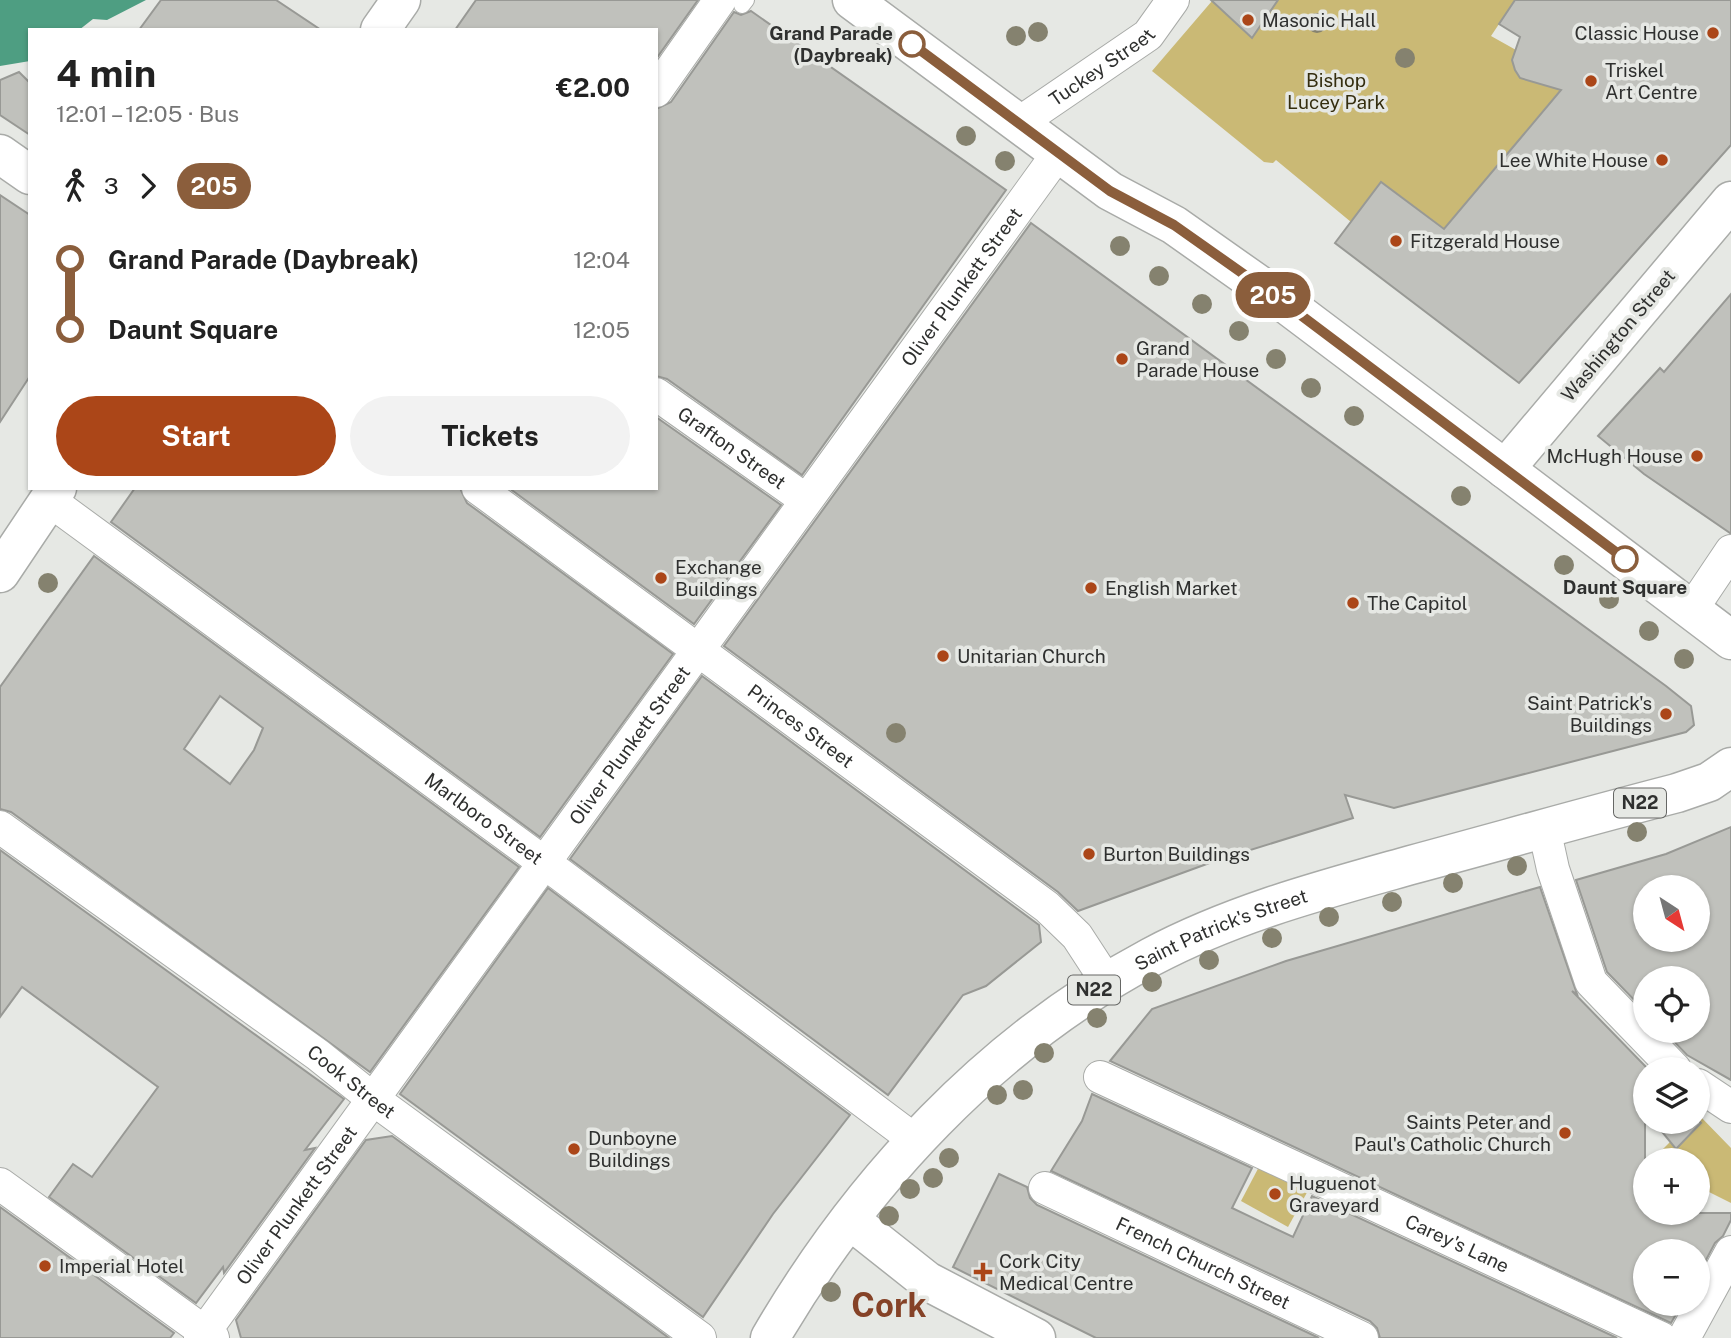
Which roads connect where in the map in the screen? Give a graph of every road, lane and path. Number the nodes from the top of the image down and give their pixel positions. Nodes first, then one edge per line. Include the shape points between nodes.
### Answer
1 (401, 0) edge
2 (852, 0) edge
3 (1172, 0) edge
4 (736, 2) edge
5 (381, 28) edge
6 (658, 89) edge
7 (1018, 123) junction
8 (1059, 152) junction
9 (0, 154) edge
10 (28, 174) edge
11 (1731, 201) edge
12 (658, 395) edge
13 (1505, 469) junction
14 (481, 490) edge
15 (53, 494) edge
16 (806, 500) junction
17 (1727, 565) edge
18 (0, 573) edge
19 (1692, 610) junction
20 (1731, 640) edge
21 (699, 648) junction
22 (1731, 767) edge
23 (0, 827) edge
24 (1544, 828) junction
25 (544, 863) junction
26 (1107, 982) junction
27 (1663, 1057) edge
28 (1100, 1077) dead end
29 (1710, 1093) edge
30 (373, 1099) junction
31 (1731, 1107) edge
32 (916, 1141) junction
33 (0, 1184) edge
34 (1045, 1188) dead end
35 (850, 1220) junction
36 (1731, 1252) edge
37 (206, 1336) edge
38 (700, 1338) edge
39 (770, 1338) edge
40 (1037, 1338) edge
41 (1362, 1338) edge
42 (1661, 1338) edge
43 (1684, 1338) edge

1 - 5 main road
2 - 7 main road
3 - 7 street, Tuckey Street via 1148,34
4 - 6 street
7 - 8 main road
8 - 13 main road via 1110,191 1174,225 1286,304
8 - 16 street, Oliver Plunkett Street
9 - 10 main road
11 - 13 main road, Washington Street
12 - 16 street, Grafton Street
13 - 19 main road
14 - 21 street, Princes Street
15 - 18 main road
15 - 25 street, Marlboro Street
16 - 21 street, Oliver Plunkett Street
17 - 19 street
19 - 20 main road
21 - 25 street, Oliver Plunkett Street
21 - 26 street, Princes Street via 1047,907 1077,936
22 - 24 main road, Saint Patrick's Street / N22 via 1709,782 1677,793
23 - 30 street, Cook Street
24 - 26 main road, Saint Patrick's Street / N22 via 1282,901 1201,933
24 - 27 street via 1591,982
25 - 30 street, Oliver Plunkett Street
25 - 32 street, Marlboro Street
26 - 32 main road, Saint Patrick's Street / N22 via 996,1063
28 - 42 street, Carey's Lane
29 - 31 street
30 - 37 street, Oliver Plunkett Street
30 - 38 street, Cook Street
32 - 35 main road, Saint Patrick's Street / N22
33 - 37 street
34 - 41 street, French Church Street
35 - 39 main road, Saint Patrick's Street / N22
35 - 40 main road via 927,1281
36 - 43 street

